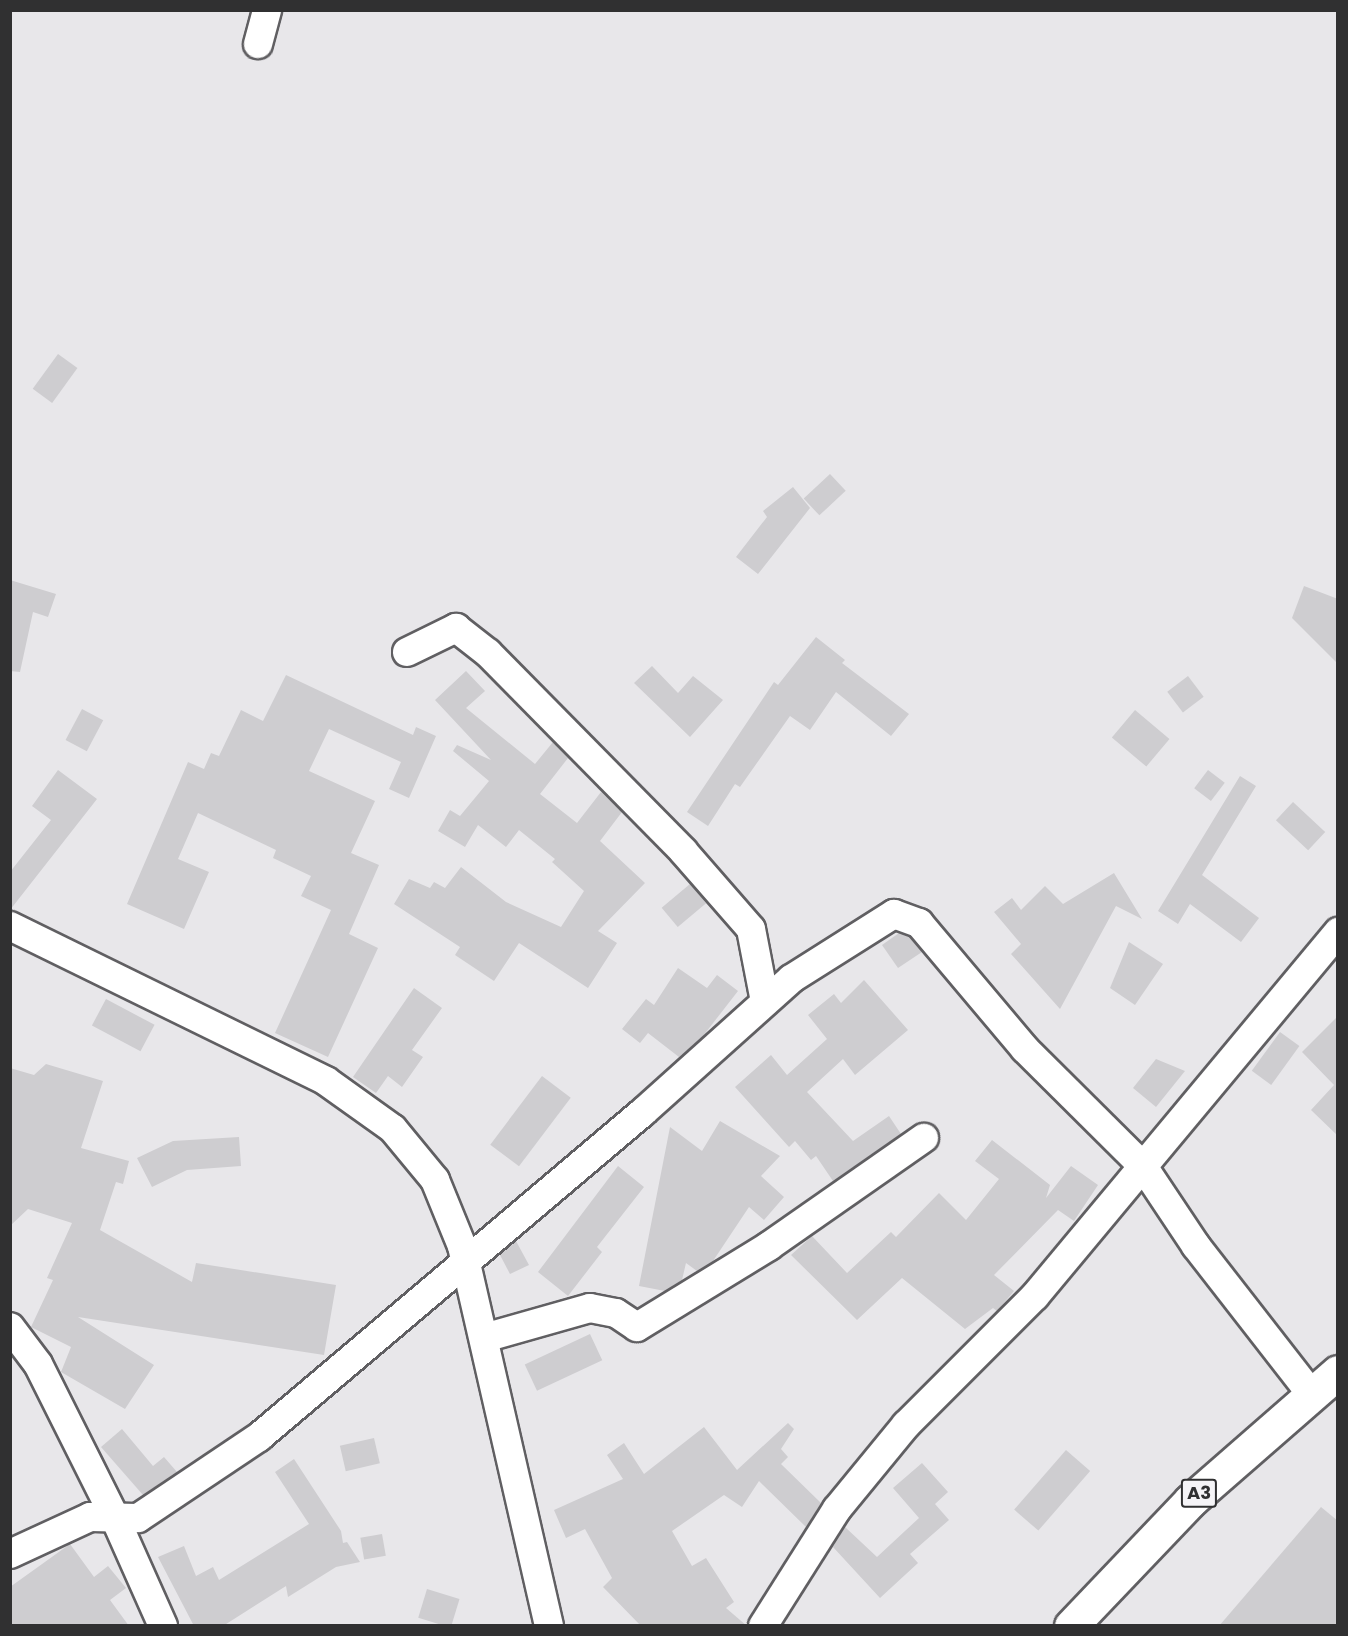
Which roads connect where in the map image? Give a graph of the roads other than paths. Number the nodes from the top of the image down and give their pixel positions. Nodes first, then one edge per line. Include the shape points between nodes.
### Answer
1 (267, 10) edge
2 (258, 44) dead end
3 (407, 652) dead end
4 (10, 926) edge
5 (1338, 932) edge
6 (765, 1002) junction
7 (924, 1138) dead end
8 (1142, 1165) junction
9 (466, 1261) junction
10 (10, 1327) edge
11 (484, 1338) junction
12 (1338, 1372) edge
13 (1312, 1395) junction
14 (115, 1518) junction
15 (10, 1554) edge
16 (164, 1626) edge
17 (549, 1626) edge
18 (762, 1626) edge
19 (1071, 1626) edge

1 - 2 street
3 - 6 street via 456,628 488,653 682,851 751,929
4 - 9 street via 326,1081 393,1129 435,1180
5 - 8 street
6 - 8 street via 791,979 894,914 919,923 1025,1049
6 - 9 street
7 - 11 street via 769,1246 637,1327 616,1313 590,1308
8 - 13 street via 1196,1246
8 - 18 street via 1035,1296 906,1425 837,1509
9 - 11 street
9 - 14 street via 259,1437 138,1518
10 - 14 street via 38,1364
11 - 17 street
12 - 13 highway, A3
13 - 19 highway, A3 via 1190,1502
14 - 15 street via 90,1517
14 - 16 street

